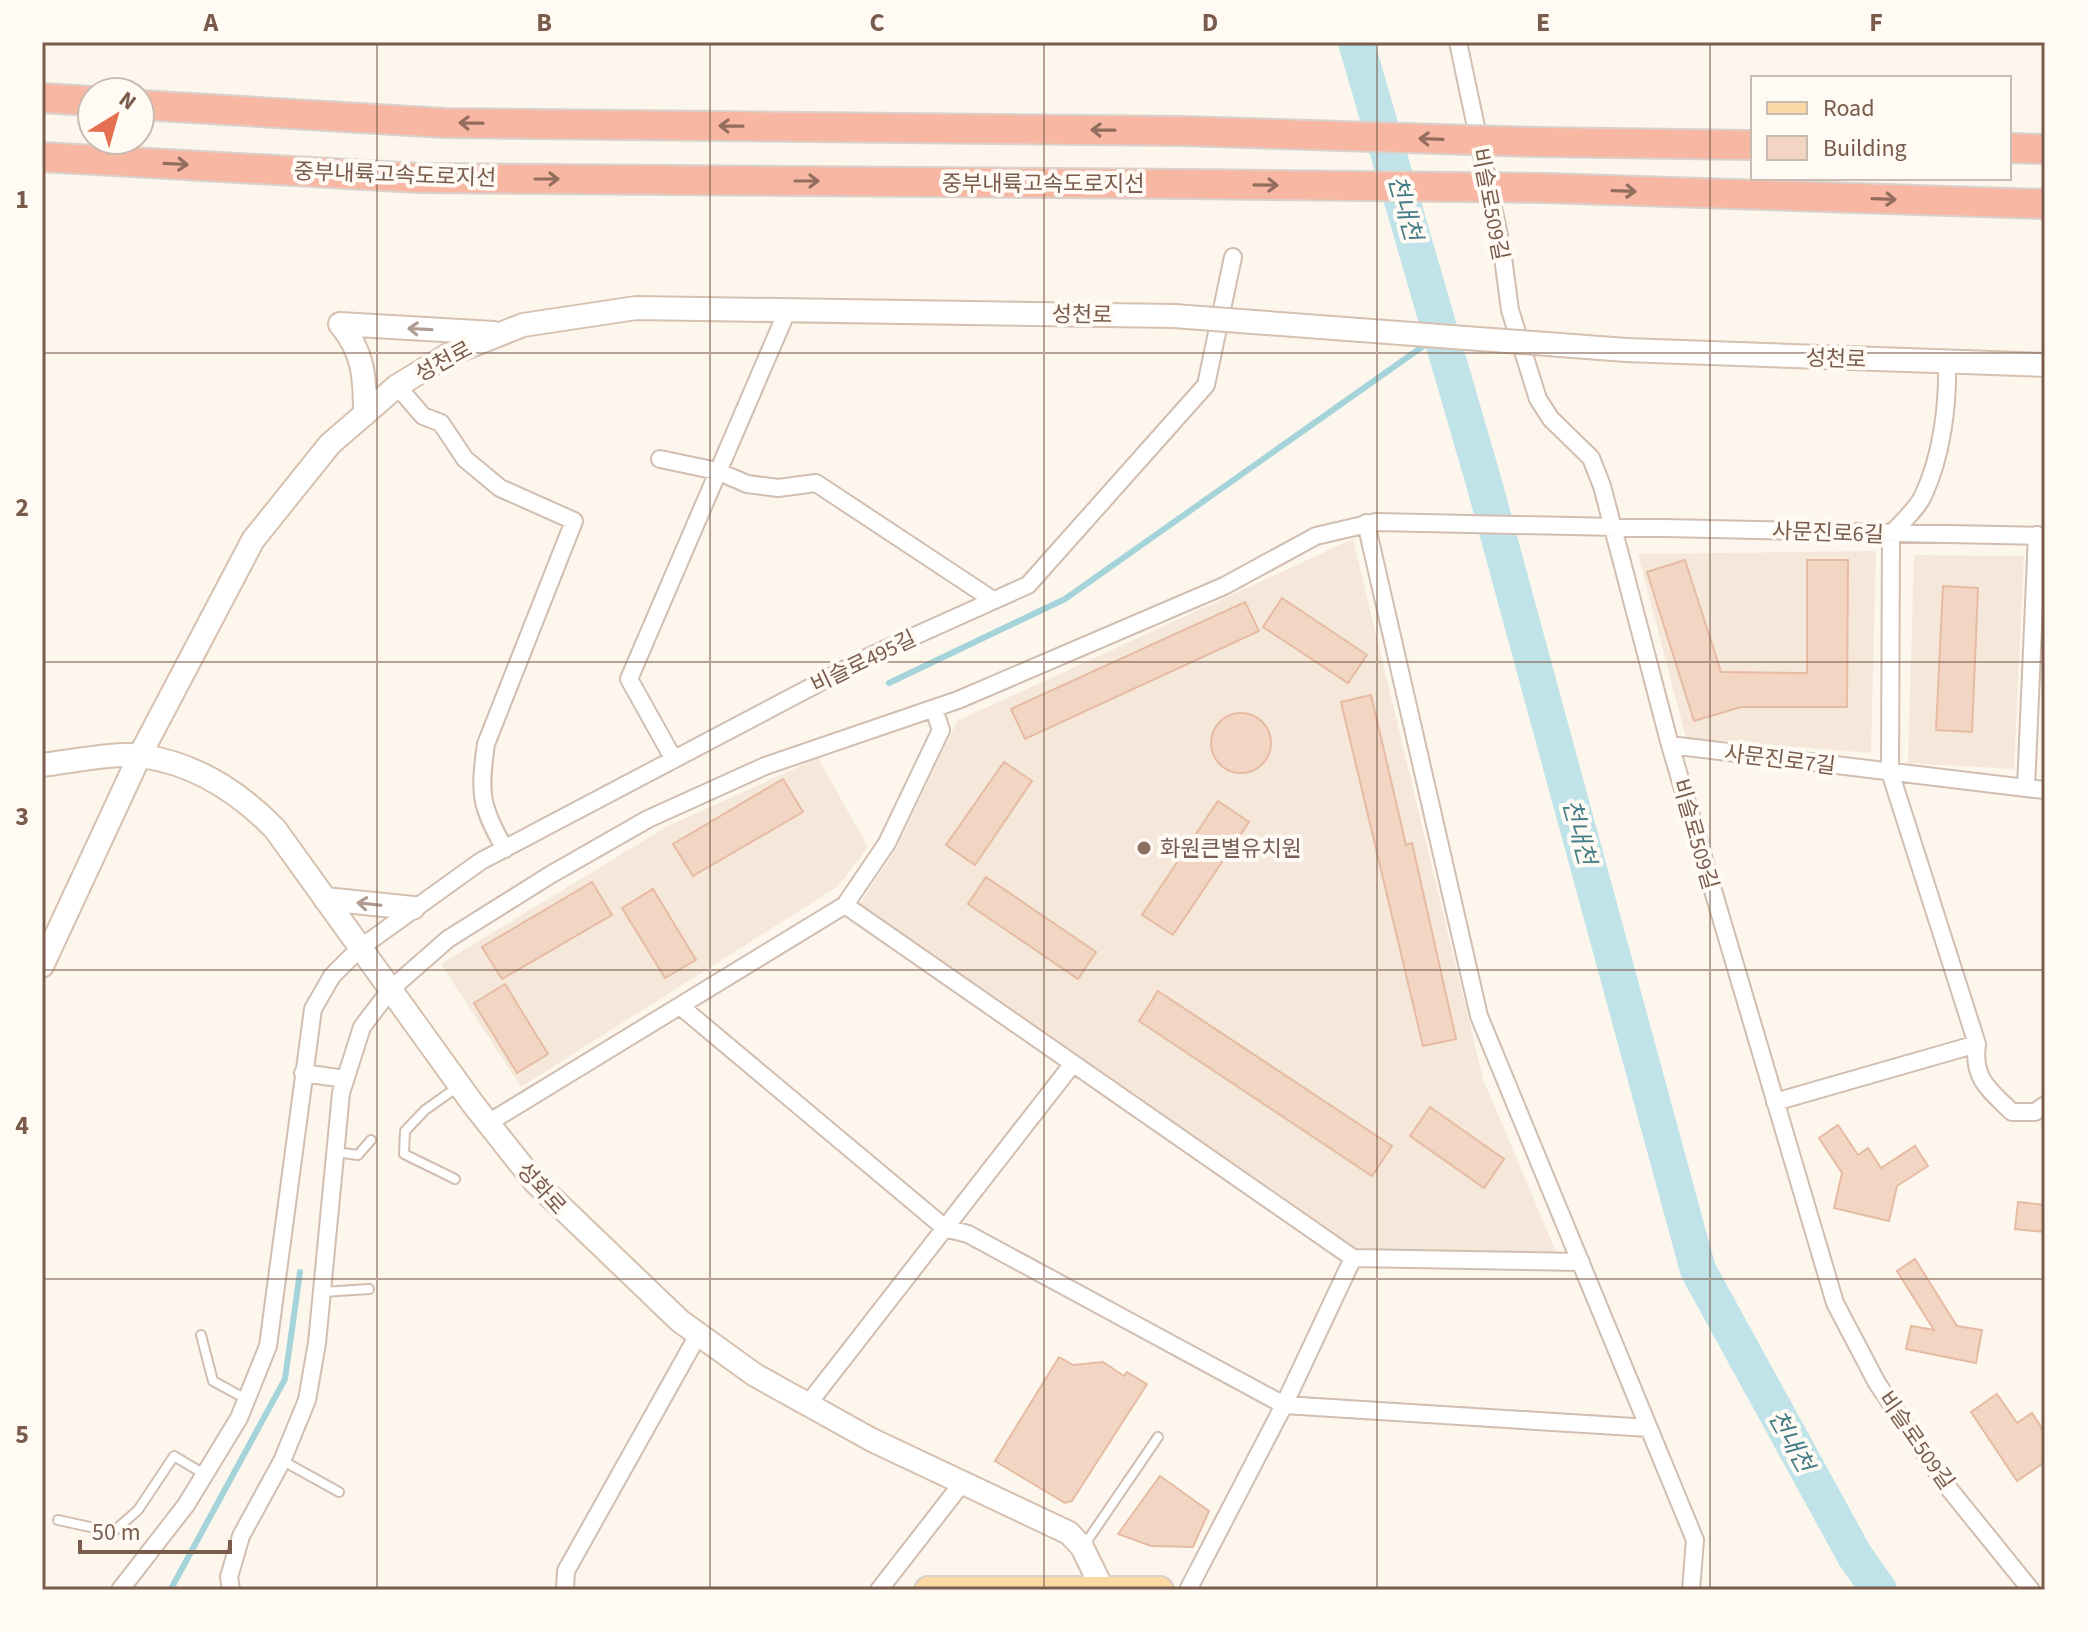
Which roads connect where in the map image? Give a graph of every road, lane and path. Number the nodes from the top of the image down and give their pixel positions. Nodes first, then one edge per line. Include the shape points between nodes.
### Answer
1 (1458, 42) edge
2 (42, 98) edge
3 (76, 100) edge
4 (156, 106) edge
5 (1751, 145) edge
6 (2011, 148) edge
7 (2045, 149) edge
8 (42, 157) edge
9 (2045, 204) edge
10 (1233, 257) dead end
11 (788, 309) junction
12 (498, 334) junction
13 (1947, 362) junction
14 (2045, 365) edge
15 (397, 386) junction
16 (365, 414) junction
17 (660, 459) dead end
18 (717, 471) junction
19 (1371, 522) junction
20 (1604, 525) junction
21 (1891, 534) junction
22 (2041, 536) edge
23 (993, 600) junction
24 (934, 709) junction
25 (1670, 745) junction
26 (140, 755) junction
27 (673, 758) junction
28 (42, 765) edge
29 (1890, 772) junction
30 (2026, 788) junction
31 (2045, 790) edge
32 (505, 849) junction
33 (325, 899) junction
34 (845, 905) junction
35 (413, 908) junction
36 (360, 948) junction
37 (42, 966) edge
38 (391, 989) junction
39 (680, 1006) junction
40 (1977, 1044) junction
41 (1071, 1066) junction
42 (303, 1073) junction
43 (345, 1079) junction
44 (460, 1085) junction
45 (1775, 1102) junction
46 (2045, 1105) edge
47 (488, 1123) junction
48 (371, 1140) dead end
49 (334, 1152) junction
50 (455, 1179) dead end
51 (945, 1228) junction
52 (1353, 1258) junction
53 (1581, 1262) junction
54 (369, 1289) dead end
55 (323, 1292) junction
56 (201, 1335) dead end
57 (698, 1335) junction
58 (247, 1399) junction
59 (808, 1404) junction
60 (1284, 1405) junction
61 (1649, 1428) junction
62 (1158, 1437) dead end
63 (282, 1461) junction
64 (205, 1475) junction
65 (963, 1482) junction
66 (339, 1492) dead end
67 (58, 1520) dead end
68 (1082, 1547) junction
69 (1103, 1589) edge
70 (120, 1590) edge
71 (231, 1590) edge
72 (565, 1590) edge
73 (879, 1590) edge
74 (928, 1590) edge
75 (971, 1590) edge
76 (1160, 1590) edge
77 (1188, 1590) edge
78 (1691, 1590) edge
79 (2031, 1590) edge

1 - 20 street, 비슬로509길 via 1510,310 1538,399 1591,458
2 - 3 highway
5 -> 4 highway, bridge via 1181,131 445,123
6 - 7 highway
8 -> 9 highway, 중부내륙고속도로지선, bridge via 419,178 1546,188
10 - 23 street, 비슬로495길 via 1206,385 1028,585
11 - 12 main road, 성천로 via 636,308 523,325
11 - 13 main road, 성천로, bridge via 1174,316 1626,350
11 - 18 street
12 - 15 main road, 성천로 via 448,355
12 -> 16 main road via 340,324 361,357
13 - 14 main road, 성천로
13 - 21 street via 1948,395 1934,467 1922,498
15 - 16 main road, 성천로
15 - 32 street via 423,416 441,423 465,459 500,488 574,521 486,744 483,812
16 - 26 main road, 성천로 via 300,477 253,540
17 - 18 street
18 - 23 street via 747,484 778,488 816,483
18 - 27 street via 629,679
19 - 20 street, 사문진로6길
19 - 24 street, 사문진로6길 via 1316,536 1224,586
19 - 53 street via 1479,1016
20 - 21 street, 사문진로6길
20 - 25 street, 비슬로509길
21 - 22 street, 사문진로6길
21 - 29 street
22 - 30 street
23 - 27 street, 비슬로495길 via 870,656
24 - 34 street via 941,730 887,843
24 - 38 street, 사문진로6길 via 765,766 648,819 448,939
25 - 29 street, 사문진로7길
25 - 45 street, 비슬로509길
26 - 28 main road, 성화로
26 - 33 main road, 성화로 via 211,778 235,792 275,829
26 - 37 main road, 성천로
27 - 32 street, 비슬로495길
29 - 30 street, 사문진로7길
29 - 40 street
30 - 31 street, 사문진로7길
32 - 35 street, 비슬로495길
35 -> 33 main road
33 - 36 main road, 성화로
34 - 39 street
34 - 41 street
35 - 36 street, 비슬로495길
36 - 38 main road, 성화로
36 - 42 street, 비슬로495길 via 332,976 313,1009
38 - 43 street, 사문진로6길 via 362,1027
38 - 44 main road, 성화로
39 - 47 street
39 - 51 street
40 - 45 street
40 - 46 street via 1974,1063 1987,1088 2012,1112 2035,1112
41 - 51 street
41 - 52 street
42 - 43 street
42 - 58 street, 비슬로495길 via 268,1346
43 - 49 street, 사문진로6길
44 - 47 main road, 성화로
44 - 50 lane via 405,1131 404,1154
45 - 79 street, 비슬로509길 via 1835,1303 1877,1383 1946,1485
47 - 57 main road, 성화로 via 565,1214
48 - 49 lane via 358,1155
49 - 55 street, 사문진로6길
51 - 59 street
51 - 60 street via 968,1234
52 - 53 street
52 - 60 street
53 - 61 street
54 - 55 lane
55 - 63 street, 사문진로6길 via 307,1400
56 - 58 lane via 213,1381
57 - 59 main road, 성화로
57 - 72 street via 566,1571
58 - 64 street, 비슬로495길
59 - 65 main road, 성화로
60 - 61 street
60 - 77 street
61 - 78 street via 1695,1540
62 - 68 lane
63 - 66 lane
63 - 71 street, 사문진로6길 via 241,1536 229,1577
64 - 67 lane via 174,1456 138,1510 113,1532
64 - 70 street, 비슬로495길
65 - 68 main road, 성화로 via 1069,1533
65 - 73 street
68 - 69 main road, 성화로
69 - 75 main road
69 - 76 main road
74 - 75 main road

